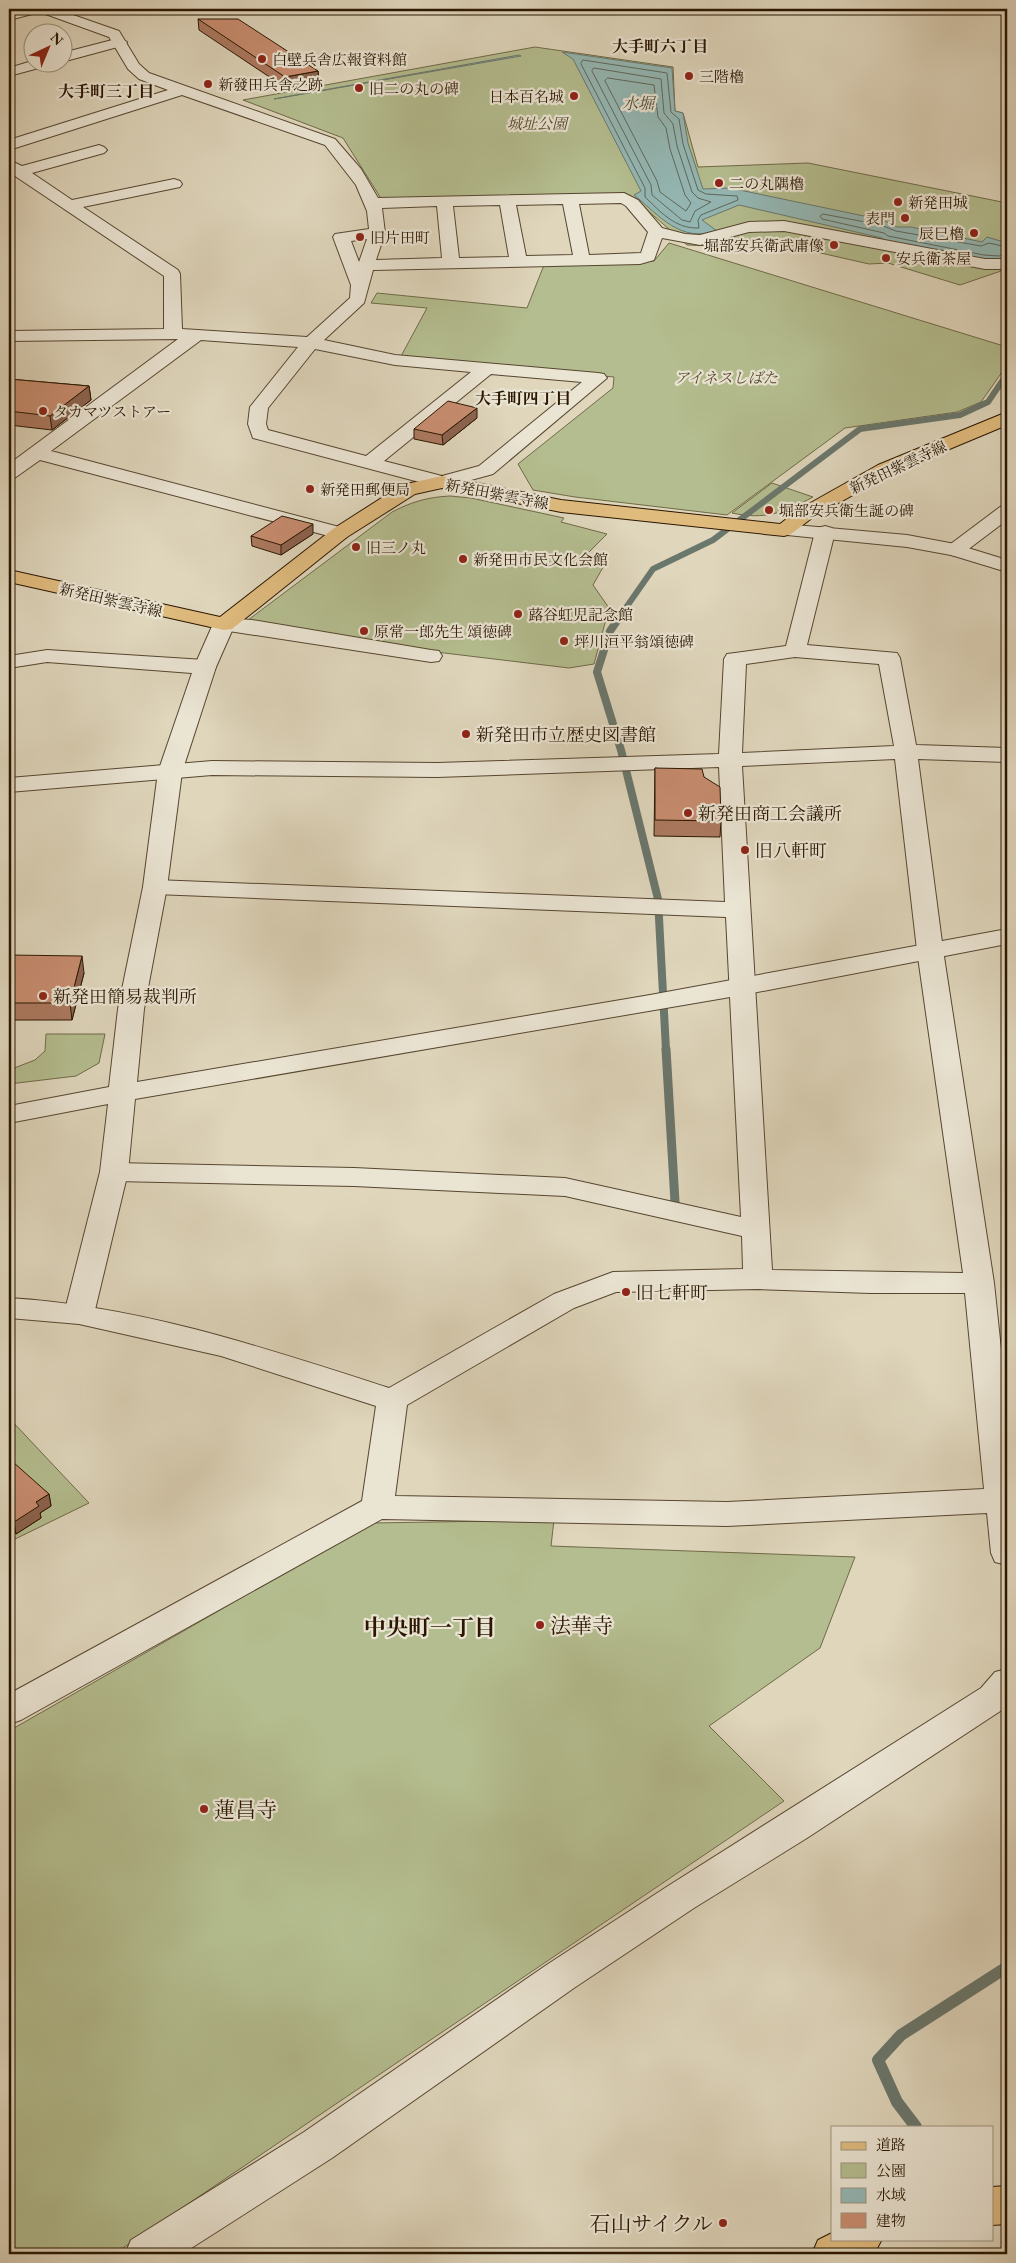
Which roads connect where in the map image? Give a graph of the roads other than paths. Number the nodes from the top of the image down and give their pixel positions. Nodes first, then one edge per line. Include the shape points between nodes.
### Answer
1 (37, 9) edge
2 (44, 9) edge
3 (9, 16) edge
4 (120, 42) junction
5 (72, 55) edge
6 (22, 68) edge
7 (9, 72) edge
8 (182, 90) junction
9 (9, 145) edge
10 (99, 150) dead end
11 (14, 172) edge
12 (174, 184) dead end
13 (570, 200) junction
14 (507, 202) junction
15 (371, 203) junction
16 (445, 203) junction
17 (69, 205) junction
18 (108, 216) dead end
19 (90, 219) junction
20 (656, 232) junction
21 (377, 233) junction
22 (582, 260) junction
23 (518, 261) junction
24 (451, 263) junction
25 (1007, 264) edge
26 (367, 265) junction
27 (358, 282) junction
28 (173, 334) junction
29 (198, 334) junction
30 (9, 336) edge
31 (311, 343) junction
32 (487, 368) junction
33 (86, 393) dead end
34 (115, 395) junction
35 (1007, 418) edge
36 (37, 453) junction
37 (368, 463) junction
38 (9, 473) edge
39 (442, 482) junction
40 (1007, 511) edge
41 (784, 530) junction
42 (825, 532) junction
43 (340, 533) junction
44 (955, 550) junction
45 (1007, 566) edge
46 (9, 576) edge
47 (224, 624) junction
48 (795, 652) junction
49 (431, 656) dead end
50 (9, 662) edge
51 (205, 667) junction
52 (906, 752) junction
53 (1007, 755) edge
54 (730, 760) junction
55 (170, 772) junction
56 (9, 785) edge
57 (155, 887) junction
58 (738, 910) junction
59 (1007, 937) edge
60 (930, 950) junction
61 (744, 987) junction
62 (122, 1092) junction
63 (9, 1114) edge
64 (114, 1172) junction
65 (757, 1230) junction
66 (758, 1279) junction
67 (979, 1283) junction
68 (9, 1308) edge
69 (78, 1314) junction
70 (392, 1400) junction
71 (1004, 1499) edge
72 (377, 1507) junction
73 (1007, 1553) edge
74 (1007, 1682) edge
75 (9, 1710) edge
76 (860, 2240) edge
77 (146, 2254) edge
78 (833, 2254) edge

1 - 3 street
2 - 4 street via 114,34
4 - 5 street
4 - 8 street via 133,66 144,76
6 - 7 street
8 - 9 street
8 - 15 street via 330,142 345,156
10 - 11 street
11 - 17 street
12 - 17 street
13 - 14 street
13 - 20 street via 624,198
13 - 22 street
14 - 16 street
14 - 23 street
15 - 16 street
15 - 21 street
16 - 24 street
17 - 19 street
18 - 19 street
19 - 28 street via 172,274
20 - 22 street via 648,256 640,260
20 - 25 street via 700,240 749,227 784,226 984,264
21 - 26 street
21 - 27 street via 340,237
22 - 23 street
23 - 24 street
24 - 26 street
26 - 27 street
27 - 31 street via 358,299
28 - 29 street
28 - 30 street
29 - 31 street
29 - 34 street
31 - 32 street via 395,360
31 - 37 street via 259,406 257,424 260,434
32 - 37 street
32 - 39 street via 598,378 486,470
33 - 34 street
34 - 36 street
35 - 41 main road, 新発田紫雲寺線 via 885,469 805,514
36 - 38 street
36 - 43 street
37 - 39 street
39 - 41 main road, 新発田紫雲寺線 via 561,506
39 - 43 main road, 新発田紫雲寺線 via 409,489
40 - 44 street
41 - 42 street
42 - 44 street
42 - 48 street
43 - 47 main road, 新発田紫雲寺線
44 - 45 street
46 - 47 main road, 新発田紫雲寺線
47 - 49 street
47 - 51 street
48 - 52 street via 889,658
48 - 54 street via 736,659
50 - 51 street via 47,656
51 - 55 street
52 - 53 street
52 - 54 street
52 - 60 street
54 - 55 street via 437,770 212,768
54 - 58 street
55 - 56 street
55 - 57 street
57 - 58 street
57 - 62 street via 131,1009
58 - 61 street
59 - 60 street
60 - 61 street
60 - 67 street
61 - 62 street
61 - 65 street
62 - 63 street
62 - 64 street
64 - 65 street via 354,1177 565,1187
64 - 69 street
65 - 66 street
66 - 67 street
66 - 70 street via 613,1282 564,1301
67 - 71 street
68 - 69 street
69 - 70 street via 225,1346
70 - 72 street
71 - 72 street via 727,1514
71 - 73 street
72 - 75 street
74 - 77 street via 993,1698 561,1976 318,2145
76 - 78 main road

